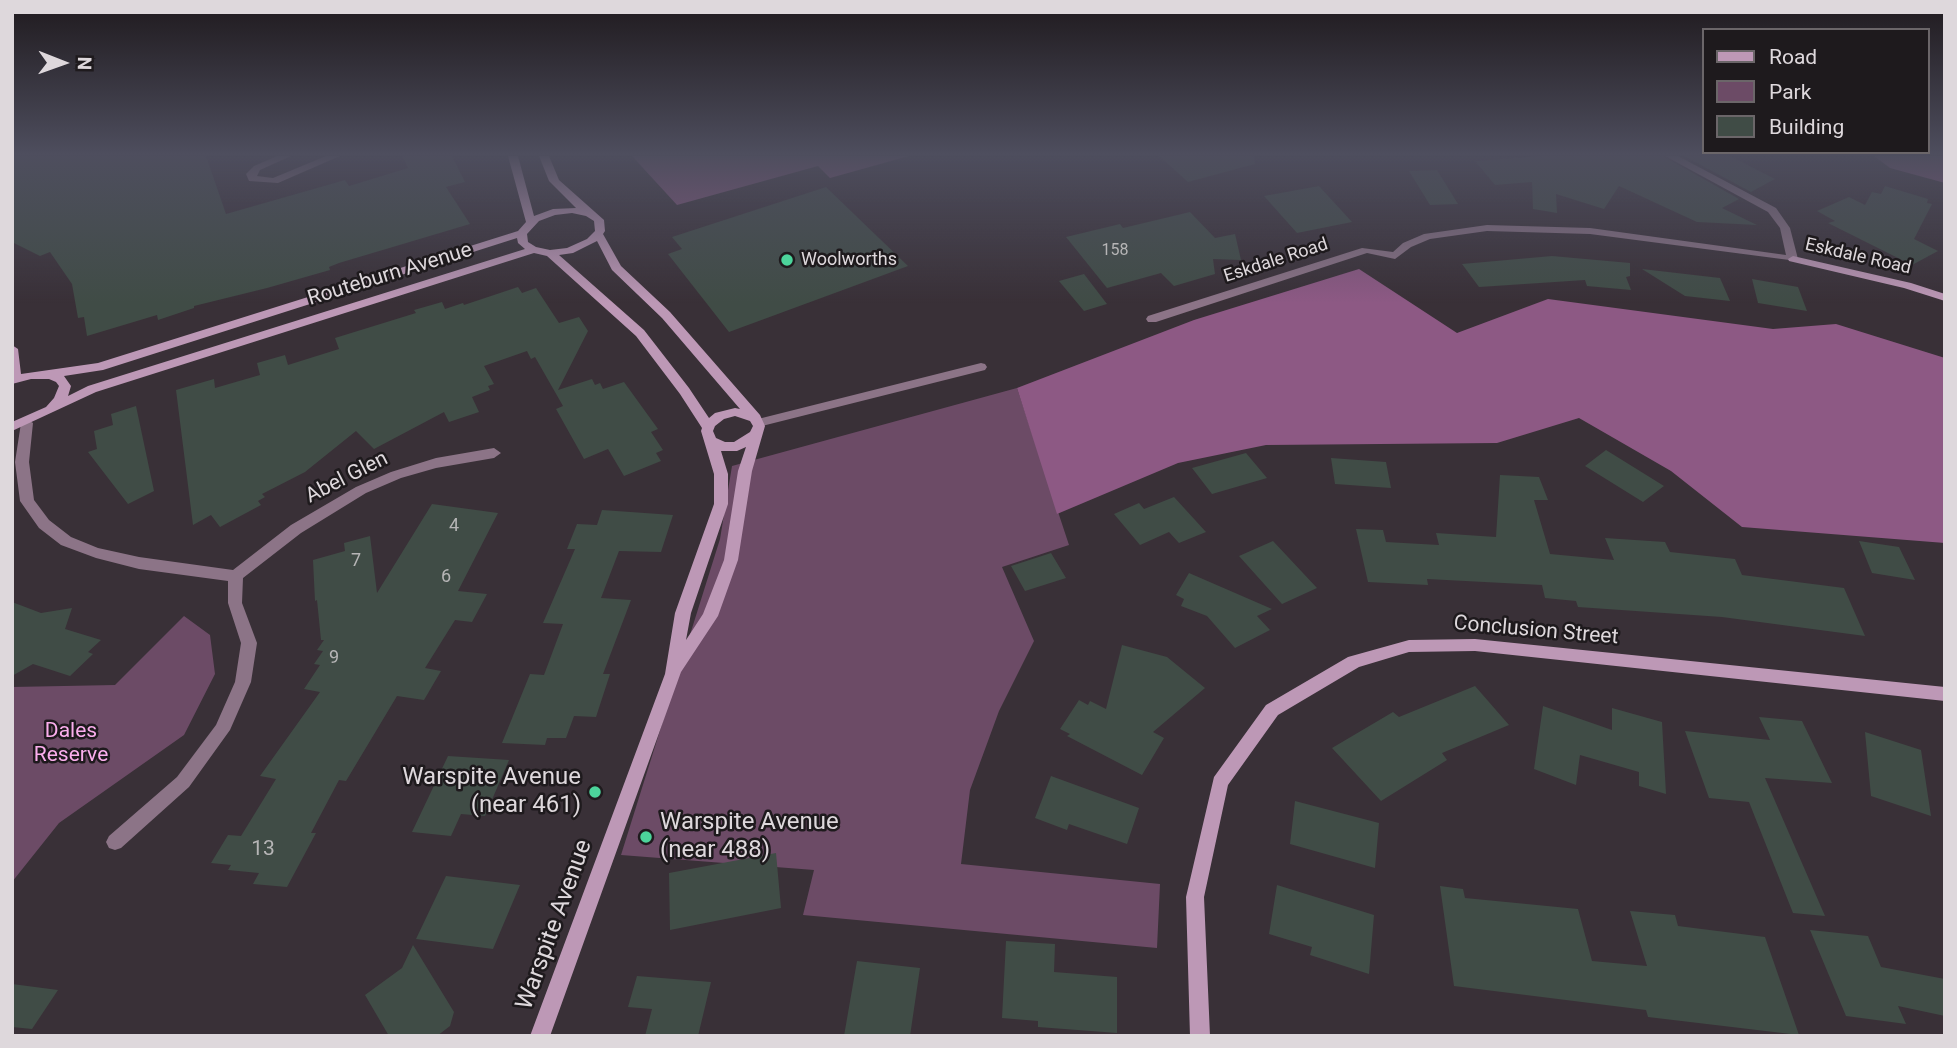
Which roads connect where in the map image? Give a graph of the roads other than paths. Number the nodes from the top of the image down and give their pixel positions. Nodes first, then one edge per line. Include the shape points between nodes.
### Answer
1 (526, 205) edge
2 (580, 205) edge
3 (1762, 205) edge
4 (589, 213) junction
5 (531, 222) junction
6 (522, 233) junction
7 (598, 234) junction
8 (533, 250) junction
9 (550, 253) junction
10 (1793, 259) junction
11 (394, 273) junction
12 (401, 292) junction
13 (1945, 298) edge
14 (253, 318) junction
15 (1152, 319) dead end
16 (257, 337) junction
17 (12, 349) edge
18 (981, 367) dead end
19 (44, 375) junction
20 (14, 379) edge
21 (50, 410) junction
22 (756, 424) junction
23 (20, 425) edge
24 (709, 435) junction
25 (494, 453) dead end
26 (236, 576) junction
27 (673, 674) junction
28 (1945, 694) edge
29 (115, 842) dead end
30 (540, 1036) edge
31 (1200, 1036) edge

1 - 5 main road
2 - 4 main road
3 - 10 street via 1785,228
4 - 5 main road via 559,211
4 - 7 main road via 600,223
5 - 6 main road
6 - 8 main road via 523,243
6 - 11 main road, Routeburn Avenue
7 - 9 main road via 581,247
7 - 22 main road via 616,268 666,315
8 - 9 main road
8 - 12 main road, Routeburn Avenue
9 - 24 main road, Warspite Avenue via 640,333 685,391
10 - 13 main road, Eskdale Road
10 - 15 street, Eskdale Road via 1590,231 1487,228 1428,236 1395,256 1366,250
11 - 12 main road
11 - 14 main road, Routeburn Avenue
12 - 16 main road, Routeburn Avenue
14 - 16 main road
14 - 19 main road, Routeburn Avenue via 99,367
16 - 21 main road, Routeburn Avenue via 92,389
17 - 20 main road
18 - 22 street
19 - 20 main road, Routeburn Avenue
19 - 21 main road via 60,379 65,386
21 - 23 main road, Routeburn Avenue
22 - 24 main road via 740,412 725,414 716,418
22 - 24 main road via 747,443 732,447 718,446
22 - 27 main road, Warspite Avenue via 731,560 710,616
23 - 26 street via 27,500 44,524 66,541 96,554 139,563
24 - 27 main road, Warspite Avenue via 720,474 721,504 684,613
25 - 26 street, Abel Glen via 436,463 361,490 296,529
26 - 29 street via 234,603 249,643 243,682 222,730 183,782
27 - 30 main road, Warspite Avenue
28 - 31 main road, Conclusion Street via 1475,645 1409,646 1354,662 1272,710 1220,782 1195,897

